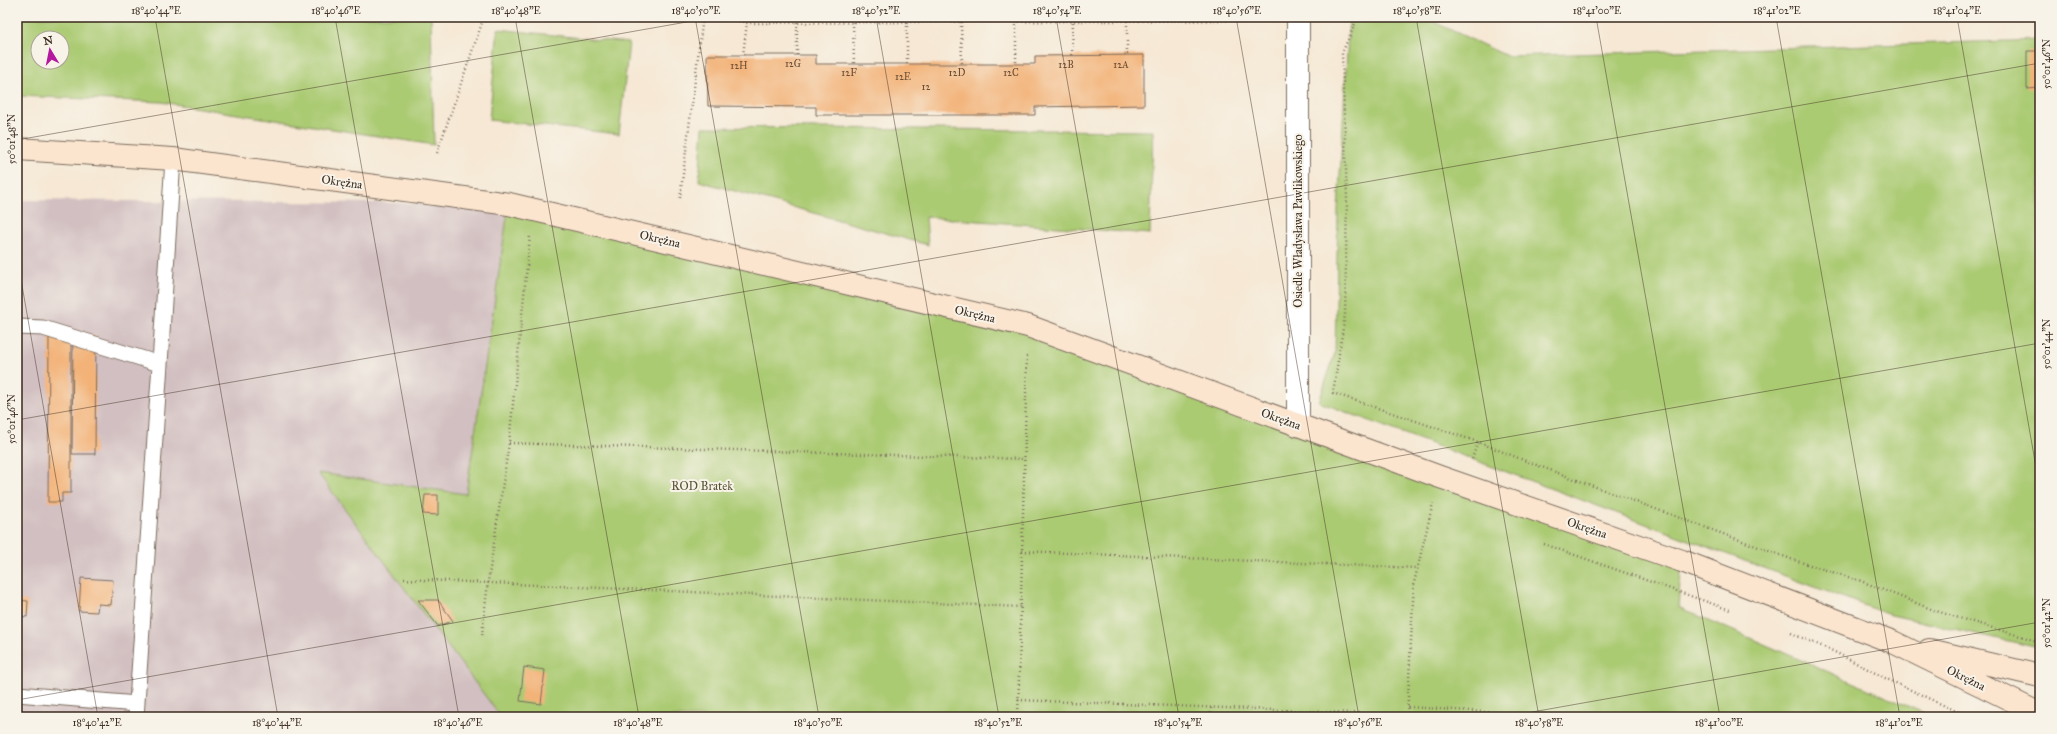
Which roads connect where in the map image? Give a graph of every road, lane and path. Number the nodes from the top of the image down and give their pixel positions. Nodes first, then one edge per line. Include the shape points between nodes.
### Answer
1 (484, 17) edge
2 (703, 17) edge
3 (723, 17) edge
4 (1298, 17) edge
5 (1358, 17) edge
6 (1126, 20) junction
7 (1269, 20) dead end
8 (1016, 21) junction
9 (1073, 21) junction
10 (747, 22) junction
11 (797, 22) junction
12 (853, 22) junction
13 (906, 22) junction
14 (961, 22) junction
15 (743, 55) dead end
16 (797, 55) dead end
17 (1072, 55) dead end
18 (1127, 55) dead end
19 (854, 64) dead end
20 (907, 64) dead end
21 (962, 64) dead end
22 (1016, 64) dead end
23 (17, 149) edge
24 (437, 153) dead end
25 (173, 159) junction
26 (680, 198) dead end
27 (532, 208) junction
28 (1028, 326) junction
29 (17, 327) edge
30 (160, 364) junction
31 (1298, 425) junction
32 (1478, 442) dead end
33 (509, 443) junction
34 (1025, 459) junction
35 (1440, 477) junction
36 (1022, 551) junction
37 (1417, 568) junction
38 (404, 579) dead end
39 (488, 582) junction
40 (1021, 607) junction
41 (482, 635) dead end
42 (1893, 642) junction
43 (2040, 676) edge
44 (17, 694) edge
45 (1018, 700) junction
46 (1211, 707) junction
47 (1408, 707) junction
48 (137, 711) edge
49 (2040, 714) edge
50 (1408, 716) edge
51 (1018, 717) edge
52 (1211, 717) edge
53 (1563, 717) edge

1 - 24 path
2 - 26 path
3 - 10 path
4 - 31 street, Osiedle Władysława Pawlikowskiego
5 - 32 path via 1342,53 1347,198 1345,315 1333,393
6 - 7 path
6 - 9 path
6 - 18 path
8 - 9 path
8 - 14 path
8 - 22 path
9 - 17 path
10 - 11 path
10 - 15 path
11 - 12 path
11 - 16 path
12 - 13 path
12 - 19 path
13 - 14 path
13 - 20 path
14 - 21 path
23 - 25 street, Okrężna
25 - 27 street, Okrężna
25 - 30 lane
27 - 28 street, Okrężna
27 - 33 path
28 - 31 street, Okrężna
28 - 34 path
29 - 30 lane via 43,328
30 - 48 lane
31 - 35 street, Okrężna
33 - 34 path
33 - 39 path
34 - 36 path
35 - 37 path
35 - 42 street, Okrężna via 1682,561
36 - 37 path
36 - 40 path
37 - 47 path via 1414,583
38 - 39 path
39 - 40 path
39 - 41 path
40 - 45 path
42 - 43 street, Okrężna
42 - 49 street, Okrężna
44 - 48 lane
45 - 46 path
45 - 51 path
46 - 50 path
46 - 52 path
47 - 50 path
47 - 53 path

